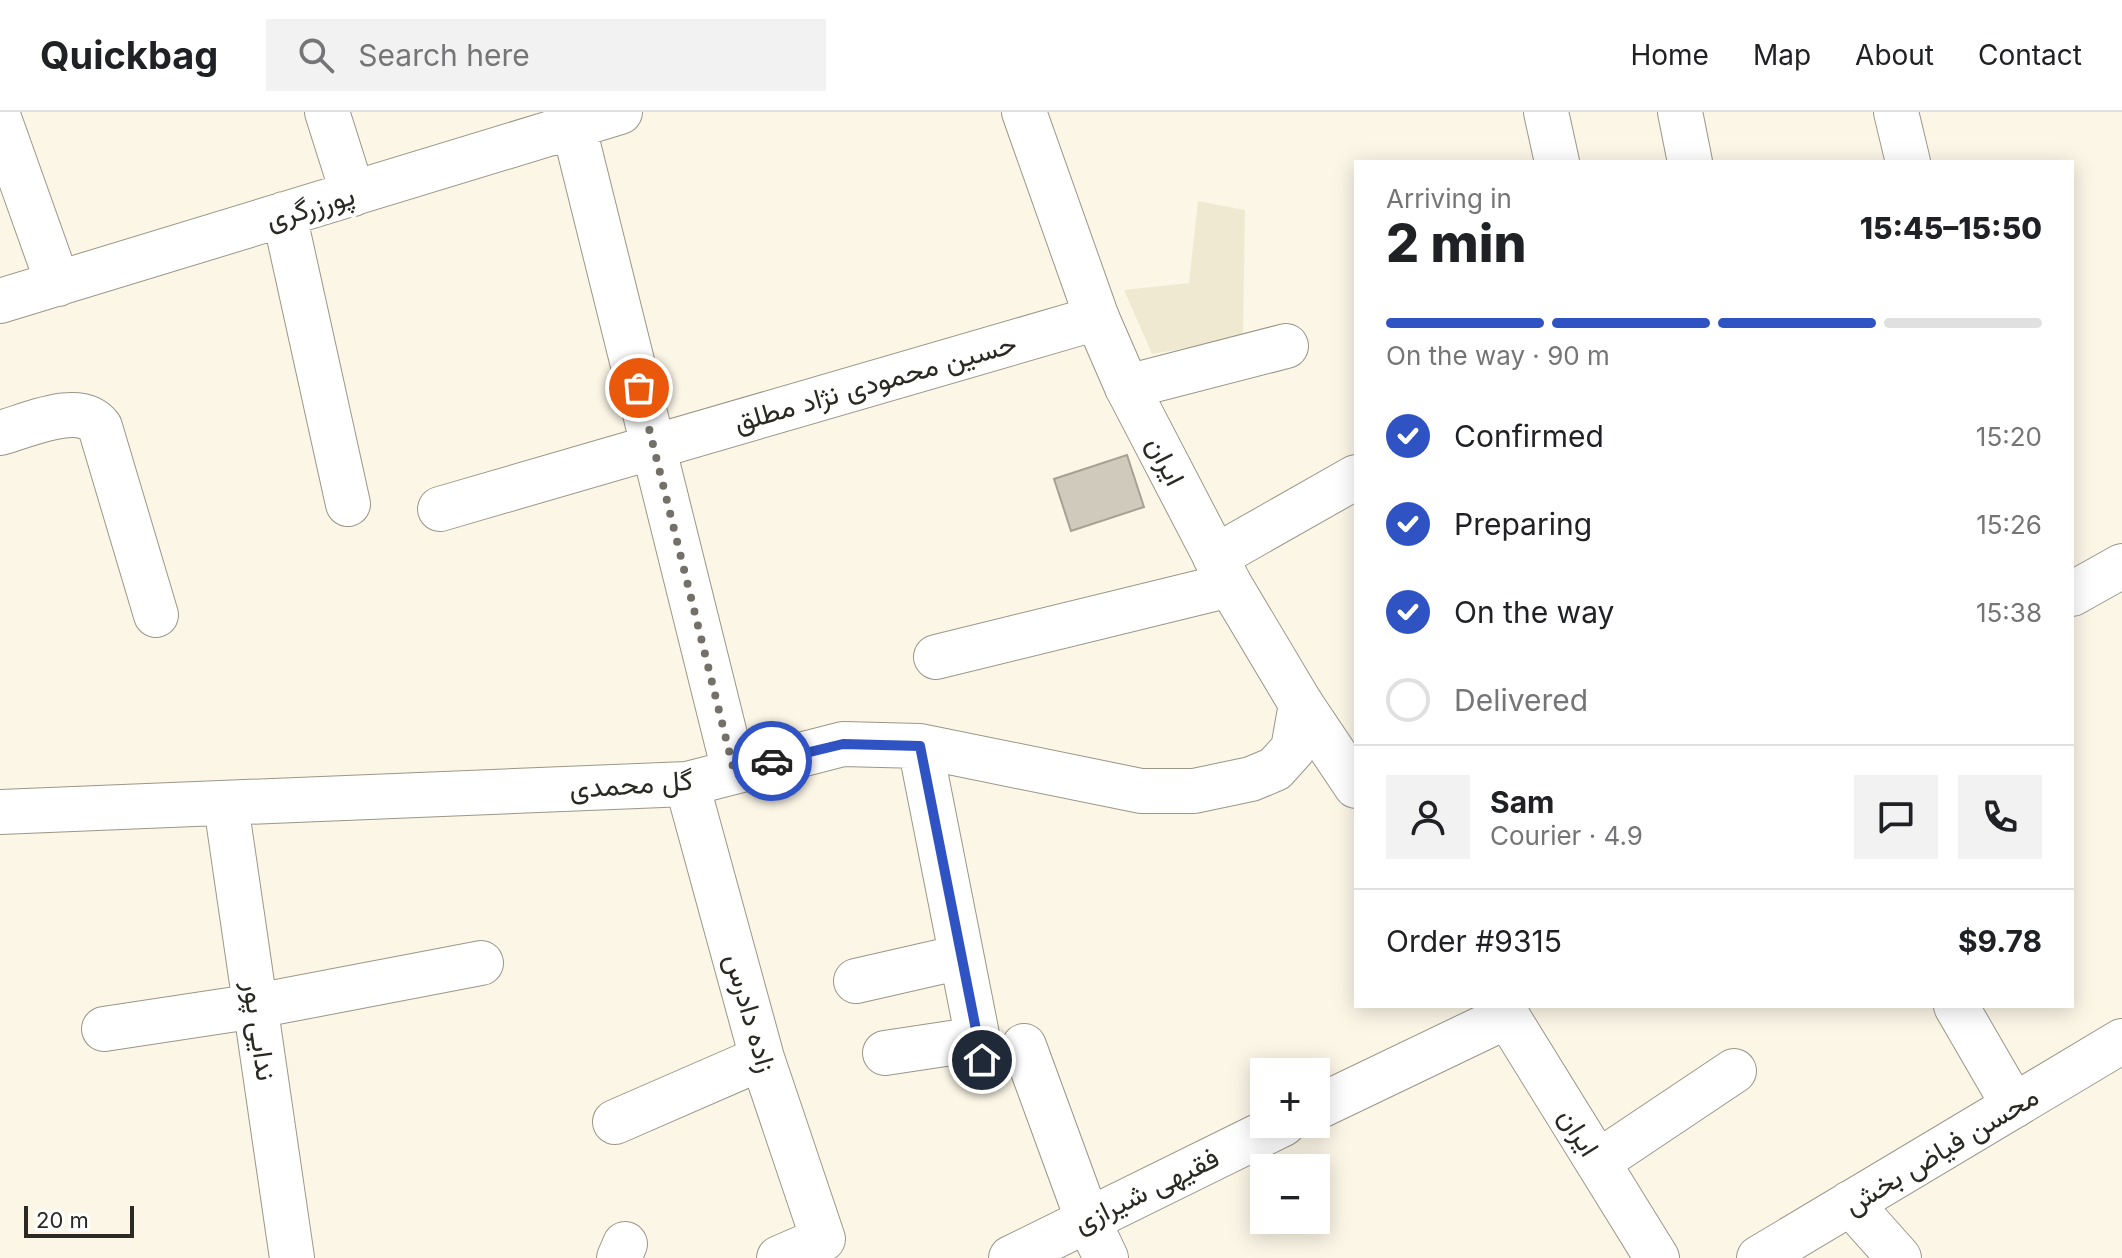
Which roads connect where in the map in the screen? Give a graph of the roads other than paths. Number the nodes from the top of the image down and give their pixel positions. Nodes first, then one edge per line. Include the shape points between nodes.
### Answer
1 (327, 112) edge
2 (620, 112) edge
3 (1024, 112) edge
4 (1546, 112) edge
5 (1680, 112) edge
6 (1896, 112) edge
7 (572, 119) edge
8 (0, 121) edge
9 (1557, 160) edge
10 (1690, 160) edge
11 (1908, 160) edge
12 (353, 194) junction
13 (284, 214) junction
14 (58, 284) junction
15 (0, 301) edge
16 (1097, 318) junction
17 (1286, 346) dead end
18 (1127, 387) junction
19 (0, 433) edge
20 (653, 447) junction
21 (1354, 478) edge
22 (348, 504) dead end
23 (440, 509) dead end
24 (2122, 566) edge
25 (1222, 571) junction
26 (2074, 593) edge
27 (156, 615) dead end
28 (936, 657) dead end
29 (1301, 704) junction
30 (920, 746) junction
31 (734, 771) junction
32 (1354, 783) edge
33 (687, 784) junction
34 (226, 805) junction
35 (0, 812) edge
36 (961, 957) junction
37 (481, 963) dead end
38 (856, 981) dead end
39 (256, 1006) junction
40 (1957, 1008) edge
41 (1504, 1011) edge
42 (104, 1029) dead end
43 (2122, 1041) edge
44 (1024, 1046) dead end
45 (885, 1053) dead end
46 (762, 1058) junction
47 (1734, 1071) dead end
48 (1330, 1101) edge
49 (2014, 1106) junction
50 (615, 1122) dead end
51 (1254, 1138) edge
52 (1598, 1162) junction
53 (1850, 1203) junction
54 (1087, 1218) junction
55 (292, 1258) edge
56 (779, 1258) edge
57 (1011, 1258) edge
58 (1106, 1258) edge
59 (1657, 1258) edge
60 (1759, 1258) edge
61 (1899, 1258) edge

1 - 12 street
2 - 7 street, پورزرگری
3 - 16 street, ایران
4 - 9 street
5 - 10 street
6 - 11 street
7 - 12 street, پورزرگری
7 - 20 street
8 - 14 street
12 - 13 street, پورزرگری
13 - 14 street, پورزرگری
13 - 22 street
14 - 15 street, پورزرگری
16 - 18 street, ایران
16 - 20 street, حسین محمودی نژاد مطلق
17 - 18 street
18 - 25 street, ایران
19 - 27 street via 71,415 95,420
20 - 23 street, حسین محمودی نژاد مطلق
20 - 31 street
21 - 25 street
24 - 26 street
25 - 28 street
25 - 29 street, ایران
29 - 30 street, گل محمدی via 1293,749 1275,769 1194,791 1141,791
29 - 32 street, ایران
30 - 31 street, گل محمدی via 843,744
30 - 36 street
31 - 33 street, گل محمدی
33 - 34 street, گل محمدی
33 - 46 street, زاده دادرس
34 - 35 street, گل محمدی
34 - 39 street, ندایی پور
36 - 38 street
36 - 45 street via 980,1049
37 - 39 street
39 - 42 street
39 - 55 street, ندایی پور
40 - 49 street
41 - 48 street
41 - 52 street, ایران
43 - 49 street, محسن فیاض بخش
44 - 54 street
46 - 50 street
46 - 56 street, زاده دادرس via 823,1239
47 - 52 street
49 - 53 street, محسن فیاض بخش
51 - 54 street, فقیهی شیرازی
52 - 59 street, ایران
53 - 60 street, محسن فیاض بخش
53 - 61 street
54 - 57 street, فقیهی شیرازی
54 - 58 street

